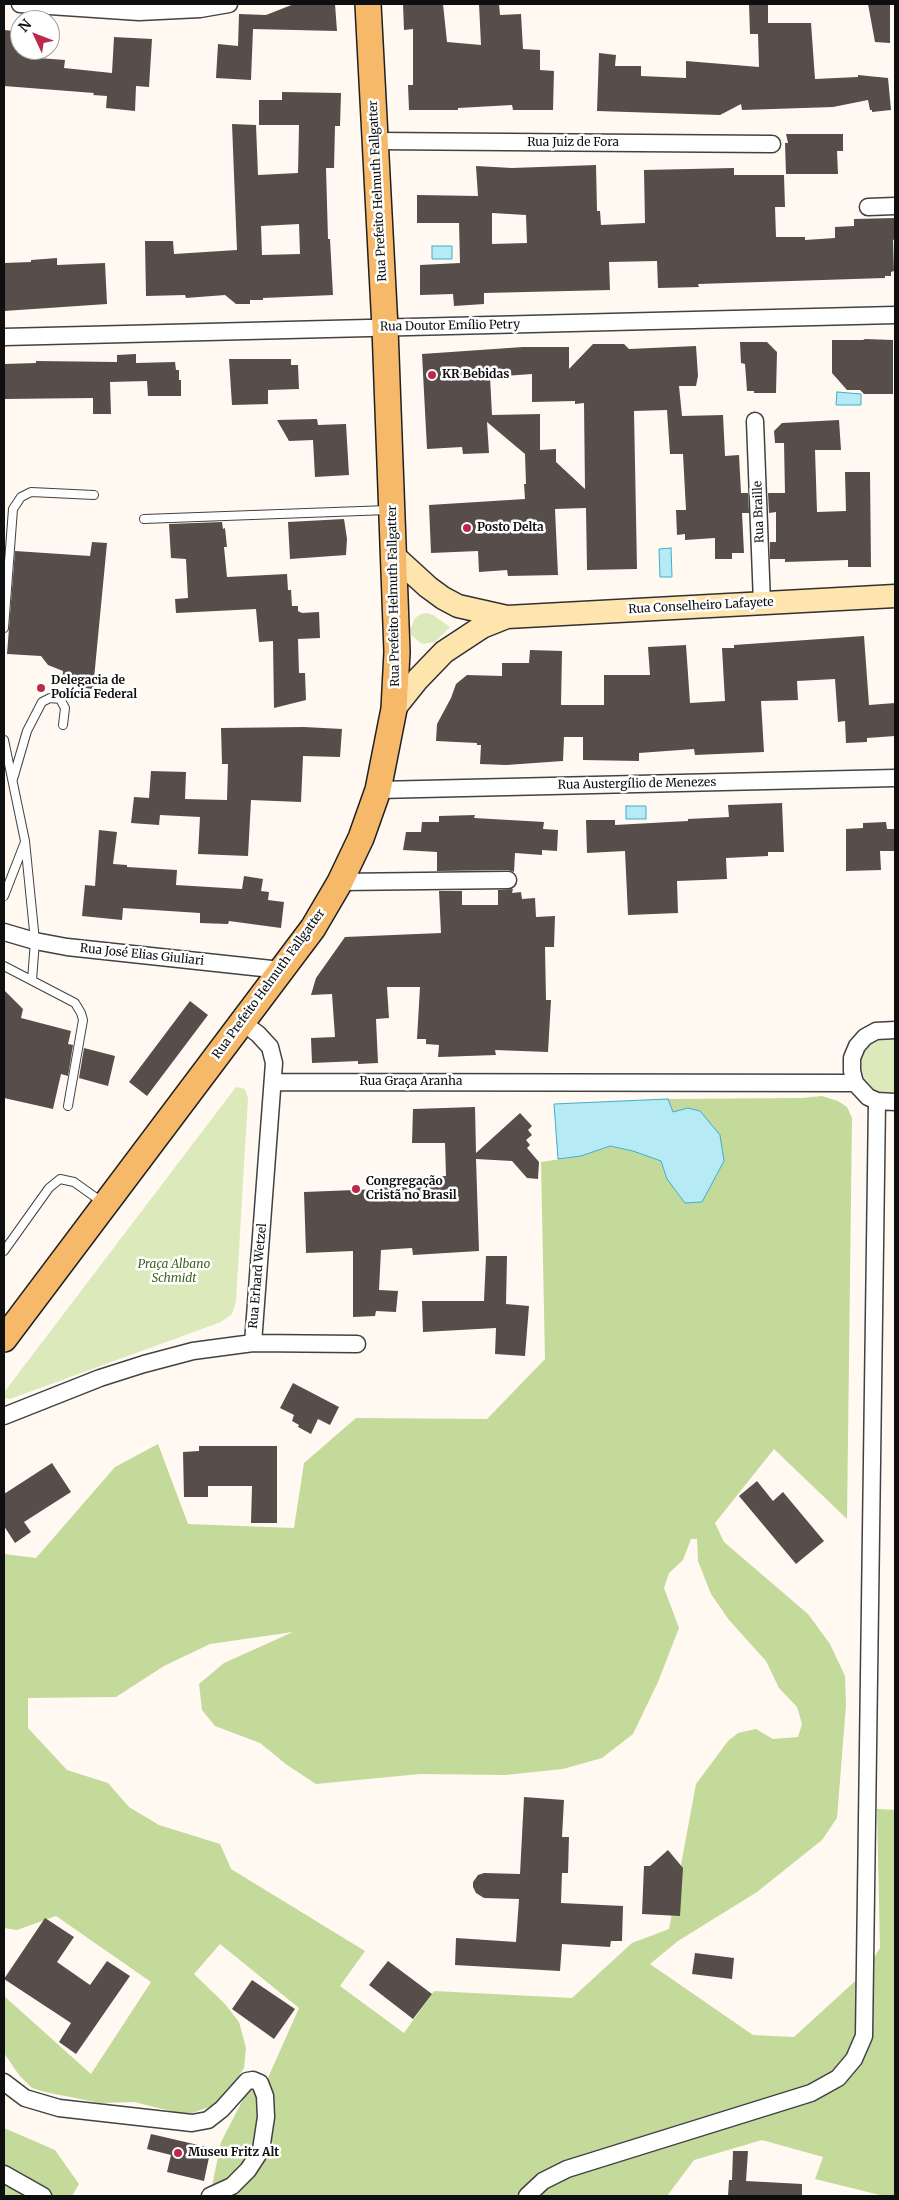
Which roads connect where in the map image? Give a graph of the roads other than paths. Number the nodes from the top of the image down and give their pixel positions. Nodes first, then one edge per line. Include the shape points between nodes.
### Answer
1 (20, 4) edge
2 (229, 4) edge
3 (368, 4) edge
4 (104, 7) edge
5 (375, 141) junction
6 (772, 144) dead end
7 (895, 206) edge
8 (868, 207) dead end
9 (895, 315) edge
10 (385, 328) junction
11 (4, 337) edge
12 (755, 421) dead end
13 (94, 495) dead end
14 (393, 510) junction
15 (144, 519) dead end
16 (394, 556) junction
17 (895, 596) edge
18 (762, 603) junction
19 (507, 617) junction
20 (4, 628) edge
21 (394, 709) junction
22 (63, 726) dead end
23 (4, 740) edge
24 (895, 778) edge
25 (12, 781) junction
26 (378, 790) junction
27 (25, 840) junction
28 (508, 880) dead end
29 (340, 882) junction
30 (4, 896) edge
31 (4, 932) edge
32 (35, 941) junction
33 (4, 966) edge
34 (281, 970) junction
35 (32, 980) junction
36 (242, 1022) junction
37 (895, 1030) edge
38 (274, 1082) junction
39 (855, 1083) junction
40 (877, 1101) junction
41 (895, 1102) edge
42 (68, 1106) dead end
43 (105, 1205) junction
44 (4, 1251) edge
45 (5, 1334) edge
46 (253, 1343) junction
47 (357, 1344) dead end
48 (4, 1416) edge
49 (4, 2082) edge
50 (4, 2174) edge
51 (43, 2196) edge
52 (210, 2196) edge
53 (527, 2196) edge

1 - 4 street
2 - 4 street via 168,11
3 - 5 main road, Rua Prefeito Helmuth Fallgatter
5 - 6 street, Rua Juiz de Fora
5 - 10 main road, Rua Prefeito Helmuth Fallgatter
7 - 8 street
9 - 10 street, Rua Doutor Emílio Petry
10 - 11 street, Rua Doutor Emílio Petry
10 - 14 main road, Rua Prefeito Helmuth Fallgatter
12 - 18 street, Rua Braille
13 - 20 lane via 31,492 21,497 13,509
14 - 15 lane
14 - 16 main road, Rua Prefeito Helmuth Fallgatter
16 - 19 street, Rua Conselheiro Lafayete via 443,598 458,606
16 - 21 main road, Rua Prefeito Helmuth Fallgatter via 397,652
17 - 18 street, Rua Conselheiro Lafayete
18 - 19 street, Rua Conselheiro Lafayete
19 - 21 street, Rua Conselheiro Lafayete via 482,627 444,652
21 - 26 main road, Rua Prefeito Helmuth Fallgatter
22 - 25 lane via 64,708 60,699 50,698 42,702 27,731
23 - 25 lane
24 - 26 street, Rua Austergílio de Menezes
25 - 27 lane
26 - 29 main road, Rua Prefeito Helmuth Fallgatter via 362,838
27 - 30 lane
27 - 32 lane
28 - 29 street
29 - 34 main road, Rua Prefeito Helmuth Fallgatter via 313,928
31 - 32 street, Rua José Elias Giuliari
32 - 34 street, Rua José Elias Giuliari
32 - 35 lane
33 - 35 lane
34 - 36 main road, Rua Prefeito Helmuth Fallgatter
35 - 42 lane via 76,1002 83,1020
36 - 38 street, Rua Erhard Wetzel via 270,1047
36 - 43 main road, Rua Prefeito Helmuth Fallgatter
37 - 39 street via 876,1030 857,1046 852,1058
38 - 39 street, Rua Graça Aranha
38 - 46 street, Rua Erhard Wetzel
39 - 40 street
40 - 41 street
40 - 53 street via 864,2036 854,2059 838,2078 811,2093 567,2169 543,2181
43 - 44 lane via 74,1182 60,1180 49,1188
43 - 45 main road, Rua Prefeito Helmuth Fallgatter
46 - 47 street
46 - 48 street, Rua Erhard Wetzel via 193,1351 144,1364
49 - 52 street via 25,2098 59,2108 192,2123 208,2120 247,2081 253,2080 260,2084 265,2096 266,2117 261,2150 232,2186
50 - 51 street

